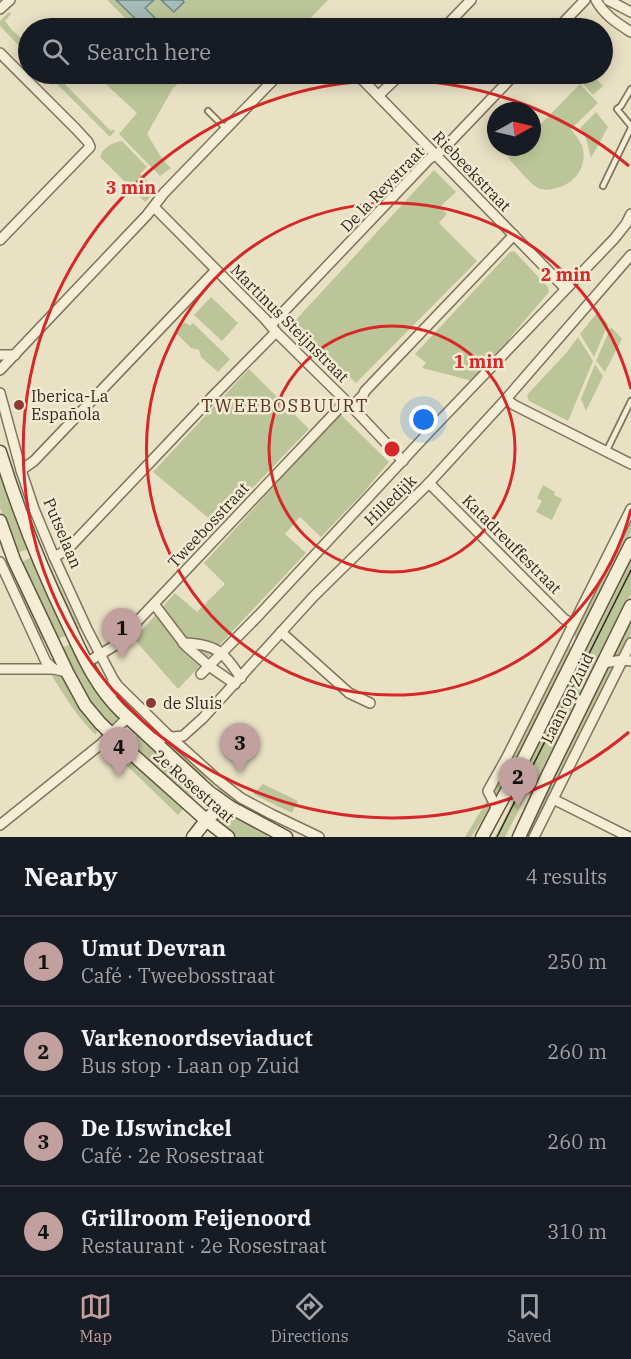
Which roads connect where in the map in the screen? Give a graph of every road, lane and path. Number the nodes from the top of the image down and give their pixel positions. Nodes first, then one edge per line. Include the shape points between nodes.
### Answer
1 (10, 0) edge
2 (471, 0) edge
3 (585, 0) edge
4 (596, 0) edge
5 (608, 0) edge
6 (0, 9) edge
7 (631, 12) edge
8 (454, 18) edge
9 (568, 18) edge
10 (611, 18) edge
11 (613, 20) edge
12 (631, 32) edge
13 (0, 54) edge
14 (18, 72) edge
15 (30, 84) edge
16 (269, 84) edge
17 (367, 84) edge
18 (391, 84) edge
19 (505, 84) edge
20 (631, 89) edge
21 (379, 95) junction
22 (208, 111) dead end
23 (631, 127) edge
24 (225, 129) junction
25 (437, 154) junction
26 (603, 186) dead end
27 (154, 207) junction
28 (631, 214) edge
29 (514, 235) junction
30 (0, 240) edge
31 (631, 255) edge
32 (216, 270) junction
33 (565, 288) junction
34 (274, 329) junction
35 (0, 355) edge
36 (15, 355) junction
37 (0, 370) edge
38 (0, 393) edge
39 (506, 399) junction
40 (631, 401) edge
41 (349, 404) junction
42 (0, 452) edge
43 (606, 452) junction
44 (403, 461) junction
45 (631, 464) edge
46 (21, 470) junction
47 (429, 483) junction
48 (631, 509) edge
49 (0, 521) edge
50 (631, 544) edge
51 (54, 557) junction
52 (0, 564) edge
53 (154, 604) junction
54 (631, 606) edge
55 (573, 624) junction
56 (281, 632) junction
57 (569, 634) junction
58 (631, 642) edge
59 (183, 643) junction
60 (577, 652) junction
61 (222, 653) junction
62 (100, 655) junction
63 (627, 660) edge
64 (86, 663) junction
65 (603, 663) junction
66 (209, 666) junction
67 (0, 669) edge
68 (54, 669) junction
69 (67, 672) junction
70 (201, 674) dead end
71 (113, 679) junction
72 (238, 681) junction
73 (111, 701) junction
74 (370, 704) dead end
75 (128, 717) junction
76 (149, 717) joint
77 (111, 735) junction
78 (171, 738) junction
79 (152, 739) junction
80 (553, 799) junction
81 (230, 807) junction
82 (497, 809) junction
83 (206, 820) junction
84 (0, 825) edge
85 (193, 837) edge
86 (228, 837) edge
87 (286, 837) edge
88 (319, 837) edge
89 (482, 837) edge
90 (519, 837) edge
91 (534, 837) edge
92 (629, 837) edge

1 - 6 street
2 - 8 street
3 - 9 street
4 - 10 street
5 - 7 street
11 - 12 street
13 - 14 street
15 - 30 street via 90,147
16 - 24 street
17 - 21 street, Riebeekstraat
18 - 21 street
19 - 25 street, De la Reystraat
20 - 23 lane via 617,110
21 - 25 street, Riebeekstraat
22 - 24 lane
23 - 26 lane
24 - 27 street
25 - 29 street, Riebeekstraat
25 - 34 street, De la Reystraat
27 - 32 street, Martinus Steijnstraat
27 - 36 street
28 - 33 street, Hilledijk via 622,230
29 - 33 street, Riebeekstraat
29 - 41 street, Tweebosstraat via 363,395
31 - 39 street, Hilledijk
32 - 34 street, Martinus Steijnstraat
32 - 46 street via 34,461
33 - 44 street, Hilledijk
34 - 41 street, Martinus Steijnstraat
34 - 51 street, De la Reystraat via 67,550
35 - 36 street
36 - 37 street
38 - 46 street, Putselaan
39 - 43 street
39 - 47 street, Hilledijk
40 - 43 lane
41 - 44 street, Martinus Steijnstraat
41 - 53 street, Tweebosstraat
42 - 64 main road, Putselaan via 20,515
43 - 45 street
44 - 61 street, Hilledijk
46 - 51 street, Putselaan
47 - 55 street, Katadreuffestraat
47 - 56 street, Hilledijk
48 - 55 street, Laan op Zuid
49 - 69 main road via 14,560
50 - 60 main road, Laan op Zuid
51 - 62 street, Putselaan
52 - 68 street via 46,662
53 - 59 street
53 - 62 street, Tweebosstraat via 114,646
54 - 65 main road, Laan op Zuid
55 - 57 street, Laan op Zuid
56 - 72 street, Hilledijk
56 - 74 street via 349,693
57 - 60 street, Laan op Zuid
57 - 82 street, Laan op Zuid via 488,791
58 - 63 street, Laan op Zuid
59 - 61 street via 204,644
59 - 66 street
60 - 82 main road, Laan op Zuid
61 - 66 street, Hilledijk
61 - 72 street
62 - 64 street, Tweebosstraat
62 - 71 street, Putselaan
63 - 65 street
63 - 80 street, Laan op Zuid
64 - 73 main road, Putselaan
65 - 90 main road, Laan op Zuid
66 - 70 street, Hilledijk
66 - 72 street
67 - 68 street
68 - 69 street
69 - 77 main road via 85,705
71 - 73 street
71 - 76 street, Putselaan
72 - 78 street, Hilledijk via 183,736
73 - 75 main road, Putselaan
75 - 77 street
75 - 79 main road, 2e Rosestraat
76 - 78 street, 2e Rosestraat
77 - 83 main road, 2e Rosestraat
77 - 84 street
78 - 79 street, Hilledijk
78 - 88 street, 2e Rosestraat via 241,798
79 - 81 main road, 2e Rosestraat
80 - 91 street, Laan op Zuid
80 - 92 street
81 - 83 main road
81 - 87 main road, 2e Rosestraat
82 - 89 main road, Laan op Zuid
83 - 85 main road
83 - 86 main road, 2e Rosestraat

